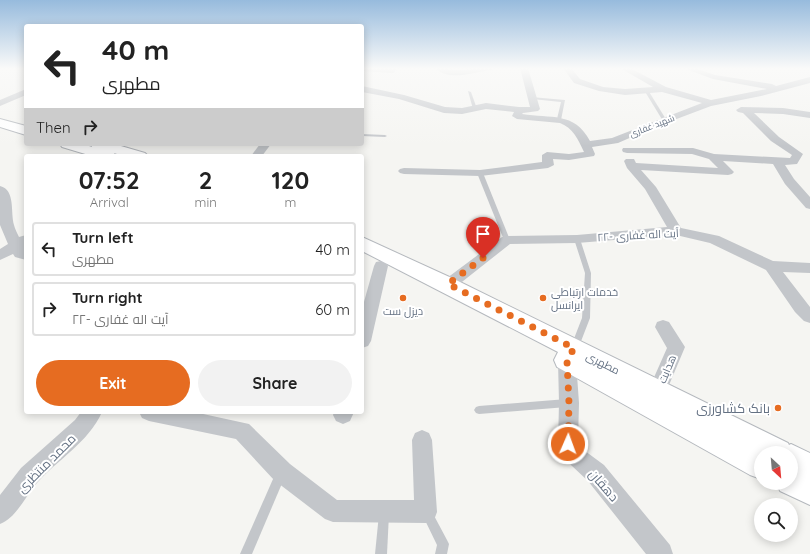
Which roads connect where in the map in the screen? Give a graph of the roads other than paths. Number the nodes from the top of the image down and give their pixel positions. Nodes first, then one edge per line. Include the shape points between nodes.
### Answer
1 (22, 94) edge
2 (386, 94) edge
3 (470, 94) edge
4 (531, 94) edge
5 (648, 94) edge
6 (679, 94) edge
7 (751, 94) edge
8 (24, 98) edge
9 (532, 98) junction
10 (710, 103) junction
11 (0, 104) edge
12 (475, 109) junction
13 (519, 110) junction
14 (746, 111) junction
15 (0, 114) edge
16 (810, 115) edge
17 (559, 118) junction
18 (24, 121) edge
19 (665, 121) junction
20 (0, 123) edge
21 (24, 130) edge
22 (364, 135) edge
23 (385, 136) dead end
24 (614, 142) junction
25 (587, 145) junction
26 (77, 146) edge
27 (264, 146) edge
28 (91, 149) edge
29 (627, 150) junction
30 (103, 154) edge
31 (126, 154) edge
32 (258, 154) edge
33 (713, 157) junction
34 (777, 161) junction
35 (631, 166) junction
36 (404, 171) dead end
37 (480, 173) junction
38 (0, 190) edge
39 (810, 204) edge
40 (676, 231) junction
41 (577, 239) junction
42 (507, 240) junction
43 (364, 244) edge
44 (23, 246) edge
45 (0, 255) edge
46 (372, 261) edge
47 (771, 266) junction
48 (810, 268) edge
49 (448, 284) junction
50 (810, 317) edge
51 (364, 325) edge
52 (663, 327) dead end
53 (571, 355) junction
54 (657, 391) junction
55 (569, 403) junction
56 (479, 410) dead end
57 (91, 414) edge
58 (159, 414) edge
59 (422, 440) dead end
60 (764, 446) edge
61 (754, 460) edge
62 (798, 463) edge
63 (810, 469) edge
64 (282, 472) junction
65 (798, 484) edge
66 (810, 490) edge
67 (384, 512) junction
68 (426, 512) junction
69 (0, 513) edge
70 (246, 554) edge
71 (381, 554) edge
72 (441, 554) edge
73 (661, 554) edge

1 - 11 street
2 - 12 street via 444,110 462,112
3 - 12 lane
4 - 9 street
5 - 19 lane
6 - 10 street
7 - 10 street, شهید غفاری
8 - 11 street
9 - 13 street via 535,109
9 - 17 lane via 563,101
10 - 14 street
10 - 19 street, شهید غفاری
12 - 13 street via 486,106
13 - 17 street via 517,116 533,120
14 - 16 street
14 - 34 street via 775,139 798,154 793,162
15 - 18 main road
17 - 25 street via 570,123
19 - 24 street, شهید غفاری
20 - 21 main road
22 - 23 lane
24 - 25 street, شهید غفاری
24 - 29 street
25 - 37 street via 590,154 569,157 547,155 548,165
26 - 28 main road
27 - 32 street
28 - 30 main road
28 - 31 main road
29 - 33 street via 694,152
29 - 35 street
33 - 34 street
33 - 35 street via 728,172
34 - 39 street via 789,181
35 - 40 street via 650,187
36 - 37 street
37 - 42 lane
38 - 44 street via 4,195 7,225
40 - 41 street, ۲۲- آیت اله غفاری
40 - 47 street, ۲۲- آیت اله غفاری via 714,238
41 - 42 street, ۲۲- آیت اله غفاری
41 - 53 lane via 588,273 586,318
42 - 49 street
43 - 49 main road, مطهری
44 - 45 street
46 - 51 street
46 - 53 main road, مطهری
47 - 48 street
47 - 50 street, ۲۲- آیت اله غفاری
49 - 53 main road, مطهری
52 - 54 street, هدایت via 676,347
53 - 54 main road, مطهری
53 - 55 street, دهقان
53 - 61 main road, مطهری
54 - 60 main road, مطهری
55 - 56 lane
55 - 73 street, دهقان via 568,444 578,458 596,473
57 - 69 street, محمد منتظری via 82,427 29,476
58 - 64 street via 242,431
59 - 68 street
62 - 63 main road
64 - 67 street via 333,511
64 - 70 lane
65 - 66 main road
67 - 68 street
67 - 71 lane
68 - 72 lane via 443,544

